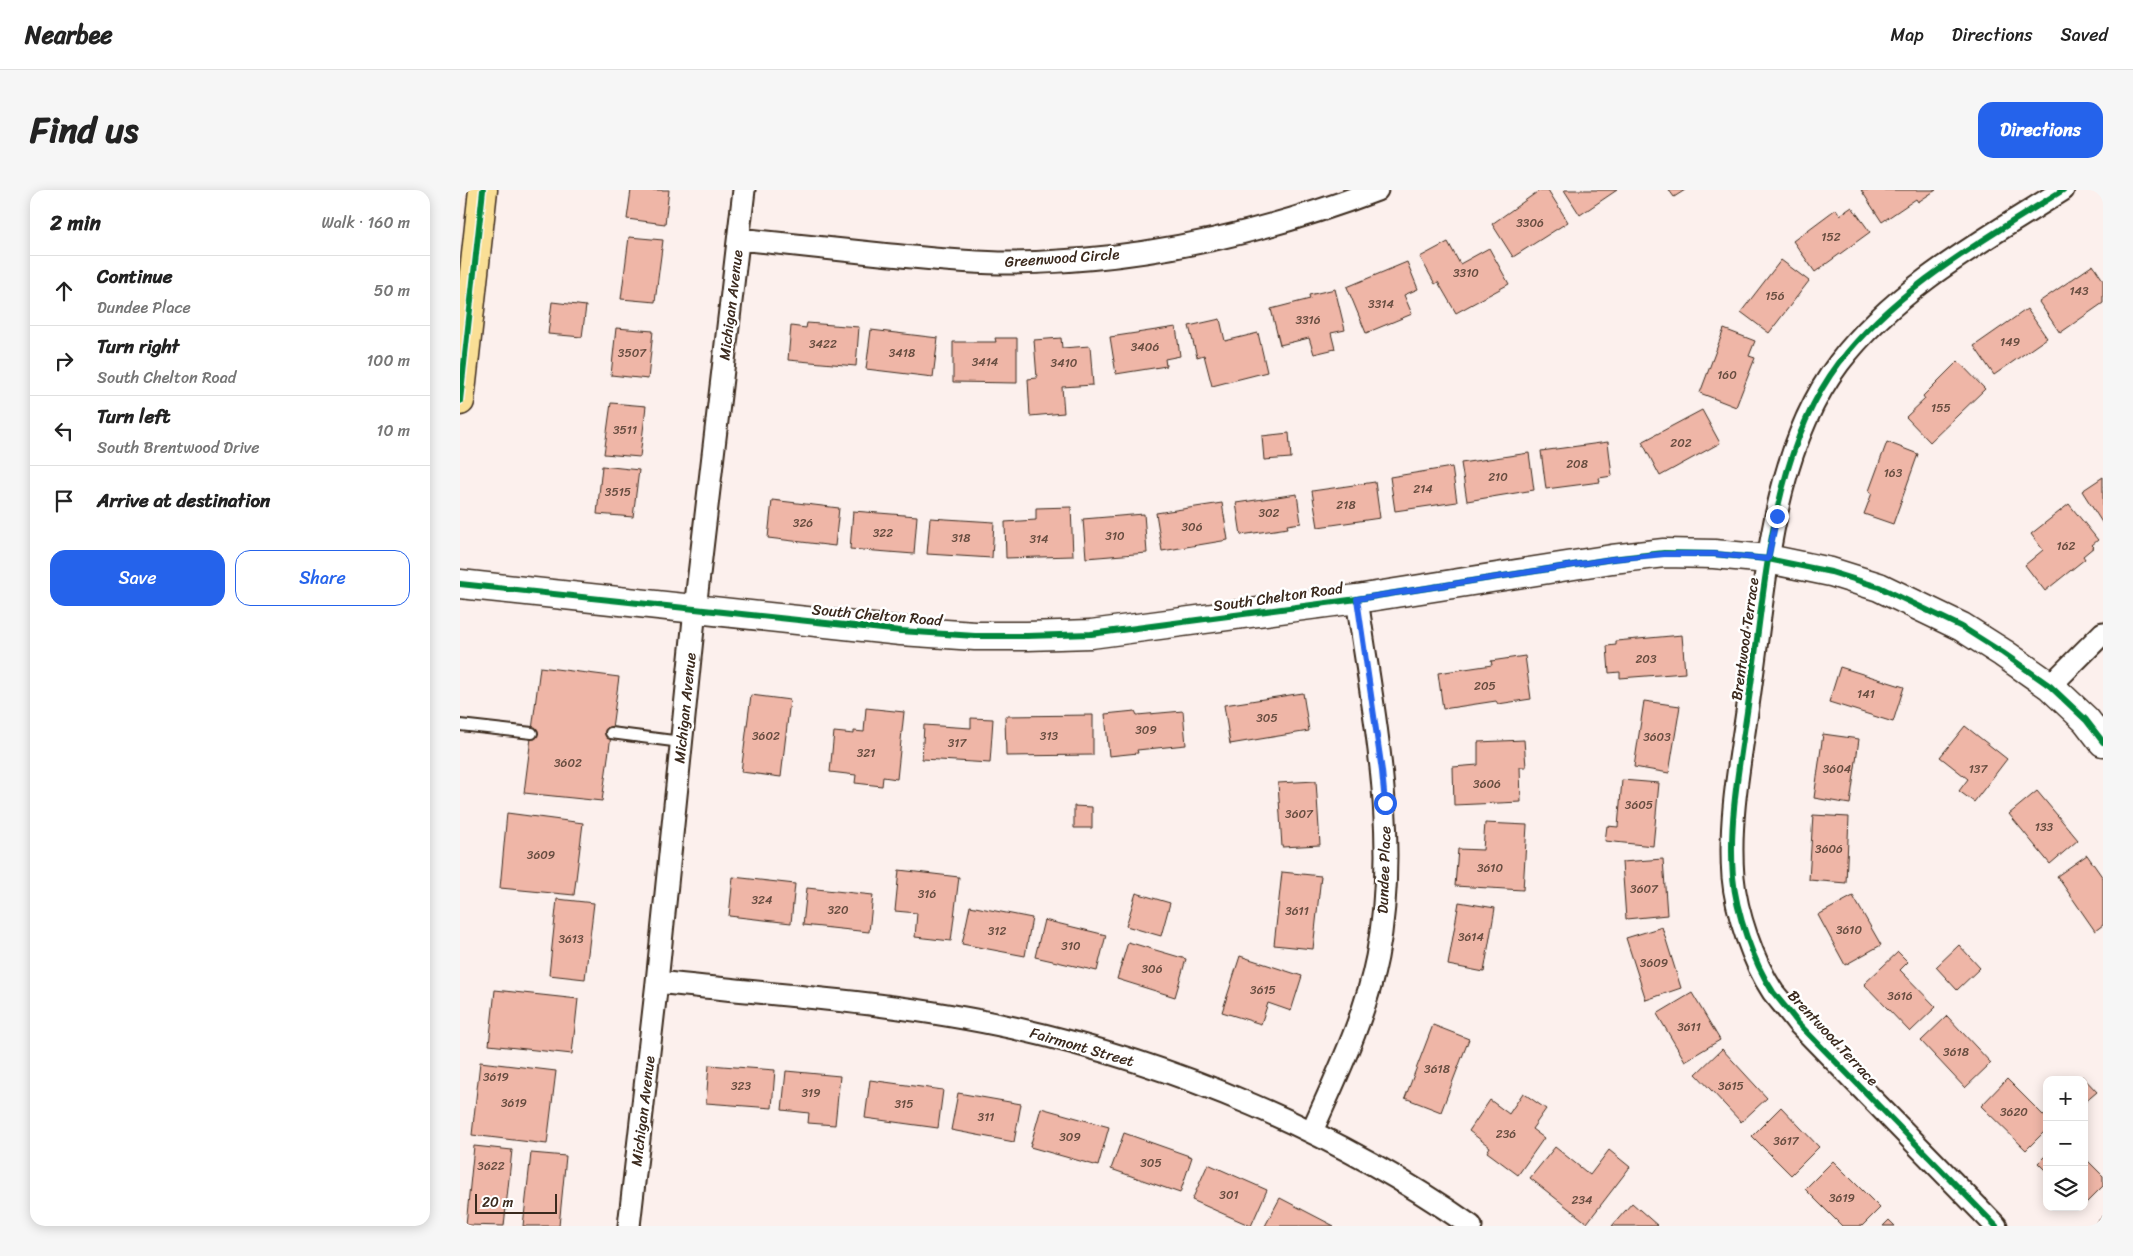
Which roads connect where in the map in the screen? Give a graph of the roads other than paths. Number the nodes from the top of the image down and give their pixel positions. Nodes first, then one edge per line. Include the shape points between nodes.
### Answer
1 (483, 190) edge
2 (744, 190) edge
3 (1377, 190) edge
4 (2063, 190) edge
5 (739, 239) junction
6 (460, 401) edge
7 (1768, 559) junction
8 (460, 584) edge
9 (1357, 599) junction
10 (695, 609) junction
11 (2103, 633) edge
12 (2050, 686) junction
13 (460, 725) edge
14 (532, 733) dead end
15 (611, 733) dead end
16 (681, 742) junction
17 (2103, 742) edge
18 (657, 982) junction
19 (1312, 1131) junction
20 (629, 1226) edge
21 (1471, 1226) edge
22 (1996, 1226) edge

1 - 6 main road
2 - 5 street, Michigan Avenue
3 - 5 street, Greenwood Circle via 1330,208 1198,244 1067,261 953,261
4 - 7 street, Brentwood Terrace via 1950,262 1886,312 1838,364 1821,390 1794,450
5 - 10 street, Michigan Avenue
7 - 9 main road, South Chelton Road via 1714,554 1612,559
7 - 12 main road, South Chelton Road via 1831,572 1879,587 1962,628
7 - 22 street, Brentwood Terrace via 1737,786 1733,838 1733,878 1750,944 1772,990 1798,1023
8 - 10 main road, South Chelton Road
9 - 10 main road, South Chelton Road via 1091,634 1027,636 900,631
9 - 19 street, Dundee Place via 1384,795 1387,835 1382,916 1364,1007
10 - 16 street, Michigan Avenue
11 - 12 street
12 - 17 main road, South Chelton Road via 2086,720
13 - 14 lane
15 - 16 lane
16 - 18 street, Michigan Avenue
18 - 19 street, Fairmont Street via 930,1013 1012,1028 1095,1048 1179,1077
18 - 20 street, Michigan Avenue
19 - 21 street, Fairmont Street via 1387,1172

